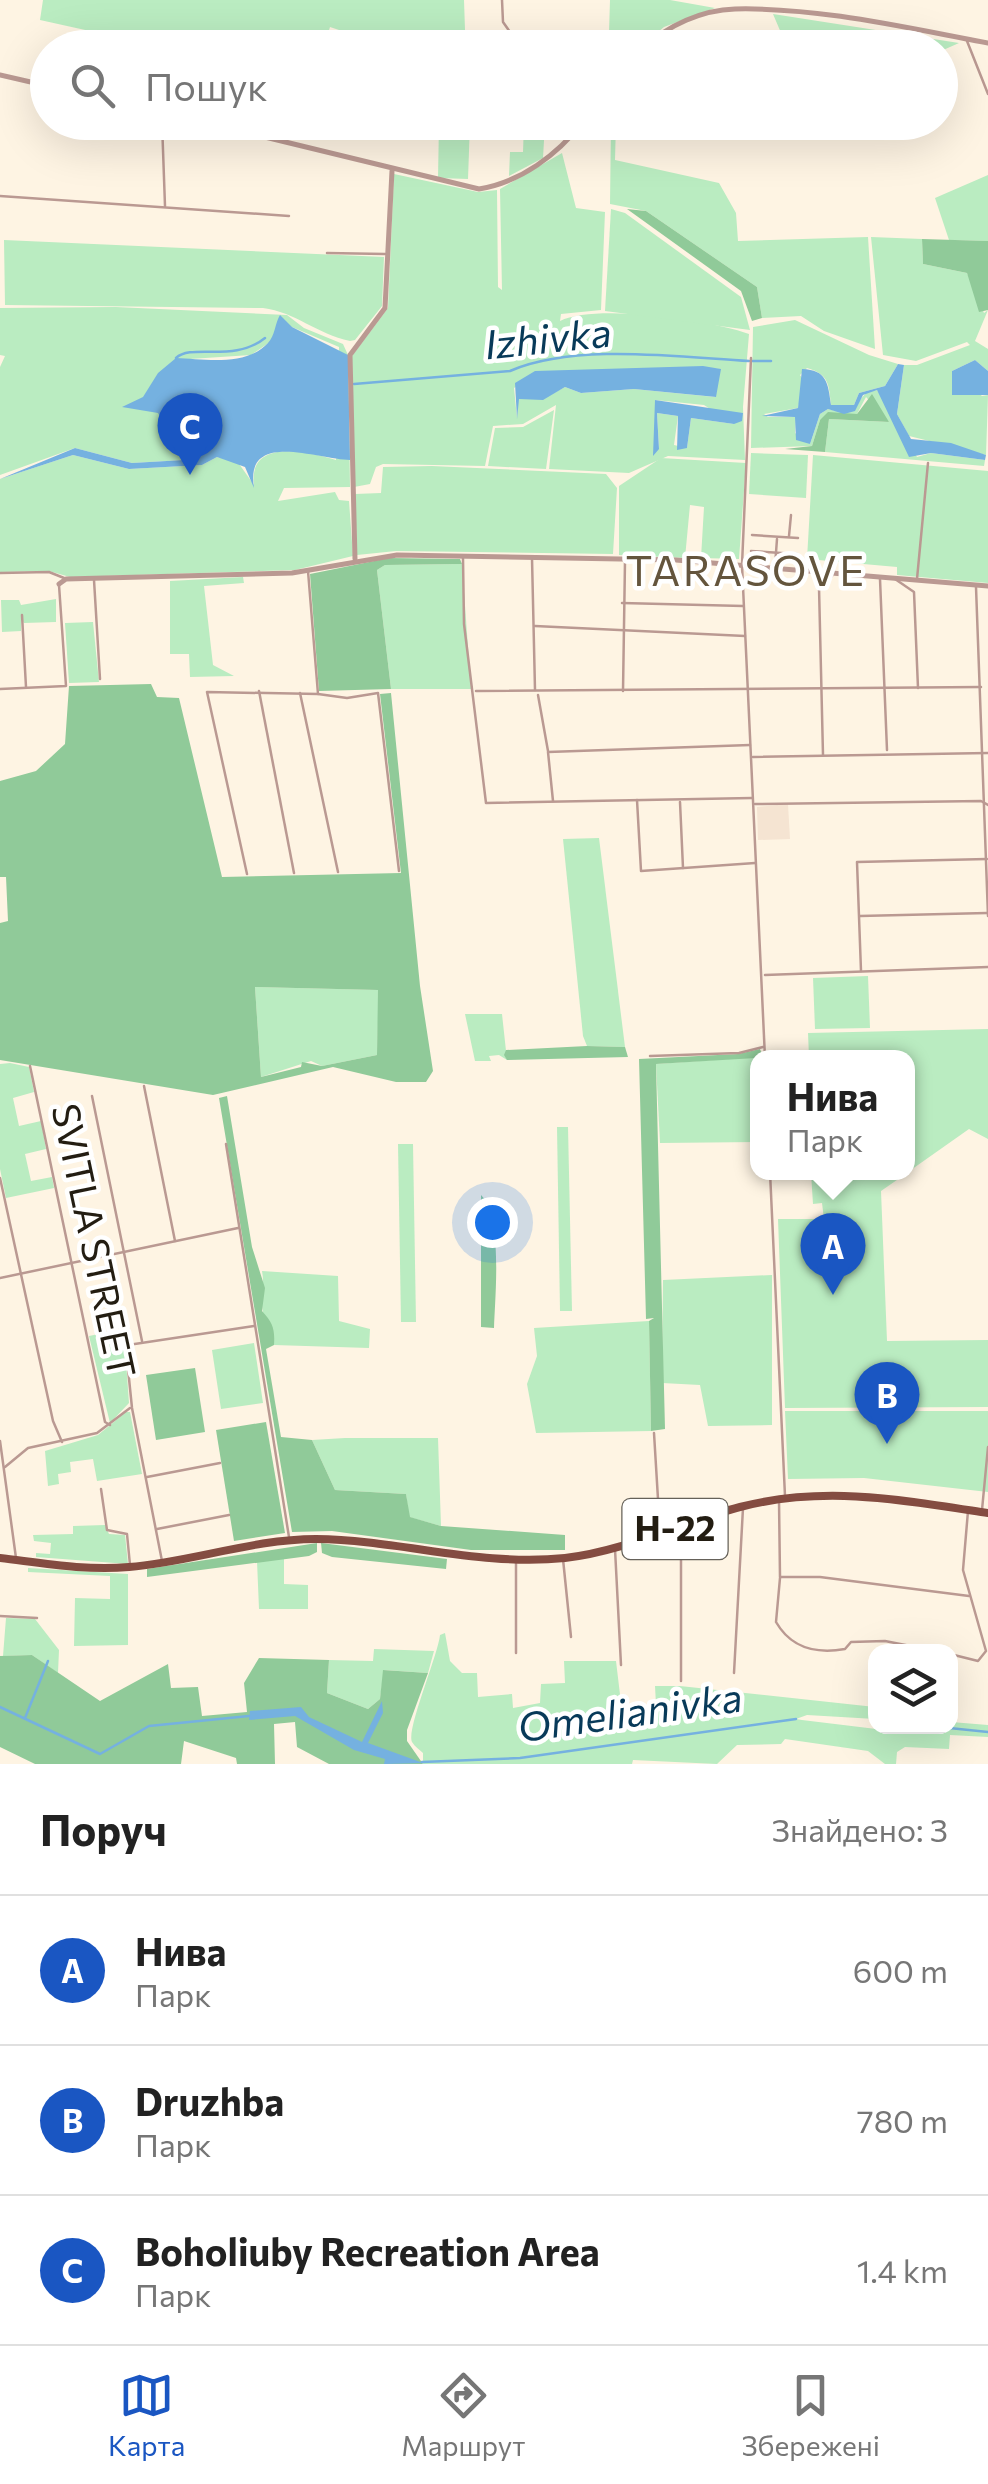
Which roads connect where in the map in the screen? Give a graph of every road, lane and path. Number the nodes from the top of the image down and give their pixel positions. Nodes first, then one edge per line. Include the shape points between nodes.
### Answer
1 (502, 0) edge
2 (509, 30) edge
3 (670, 30) edge
4 (897, 30) edge
5 (958, 38) edge
6 (967, 39) junction
7 (988, 43) edge
8 (0, 75) edge
9 (30, 82) edge
10 (988, 94) edge
11 (162, 140) edge
12 (268, 140) edge
13 (569, 140) edge
14 (392, 174) junction
15 (0, 196) edge
16 (164, 208) junction
17 (289, 216) dead end
18 (327, 253) dead end
19 (387, 254) junction
20 (751, 358) dead end
21 (928, 463) dead end
22 (791, 515) dead end
23 (752, 535) dead end
24 (777, 537) junction
25 (789, 538) junction
26 (798, 538) dead end
27 (751, 551) dead end
28 (776, 553) junction
29 (797, 554) dead end
30 (464, 555) junction
31 (532, 557) junction
32 (625, 559) junction
33 (356, 560) junction
34 (742, 565) junction
35 (775, 568) junction
36 (308, 570) junction
37 (0, 573) edge
38 (838, 573) junction
39 (880, 577) junction
40 (94, 578) junction
41 (894, 578) junction
42 (66, 579) junction
43 (917, 580) junction
44 (59, 584) joint
45 (976, 586) junction
46 (988, 586) edge
47 (622, 603) junction
48 (744, 606) junction
49 (22, 616) dead end
50 (535, 626) junction
51 (622, 633) junction
52 (746, 636) junction
53 (100, 679) dead end
54 (0, 689) edge
55 (26, 689) junction
56 (260, 689) junction
57 (981, 689) junction
58 (820, 690) junction
59 (885, 690) junction
60 (918, 690) junction
61 (474, 691) junction
62 (623, 691) junction
63 (988, 691) edge
64 (300, 692) junction
65 (748, 692) junction
66 (537, 693) junction
67 (318, 694) junction
68 (751, 744) junction
69 (548, 752) junction
70 (887, 752) junction
71 (986, 753) edge
72 (823, 755) junction
73 (752, 757) junction
74 (753, 798) junction
75 (680, 799) junction
76 (553, 800) junction
77 (638, 800) junction
78 (754, 804) junction
79 (987, 805) edge
80 (988, 860) edge
81 (756, 863) junction
82 (683, 870) junction
83 (398, 871) dead end
84 (338, 872) dead end
85 (294, 873) dead end
86 (247, 874) dead end
87 (988, 915) edge
88 (858, 916) junction
89 (988, 967) edge
90 (860, 971) junction
91 (762, 975) junction
92 (764, 1047) junction
93 (750, 1050) edge
94 (752, 1050) edge
95 (764, 1050) edge
96 (650, 1056) dead end
97 (30, 1066) dead end
98 (144, 1086) dead end
99 (92, 1096) dead end
100 (226, 1144) dead end
101 (0, 1178) edge
102 (770, 1180) edge
103 (239, 1228) junction
104 (175, 1242) junction
105 (124, 1252) junction
106 (72, 1263) junction
107 (20, 1273) junction
108 (0, 1278) edge
109 (254, 1326) junction
110 (142, 1342) junction
111 (132, 1408) junction
112 (110, 1425) junction
113 (654, 1433) dead end
114 (0, 1440) edge
115 (62, 1442) junction
116 (988, 1446) edge
117 (220, 1463) dead end
118 (5, 1467) junction
119 (145, 1478) junction
120 (102, 1489) dead end
121 (782, 1498) junction
122 (743, 1506) junction
123 (985, 1512) edge
124 (968, 1514) junction
125 (229, 1515) dead end
126 (681, 1527) junction
127 (156, 1530) junction
128 (660, 1534) junction
129 (290, 1540) junction
130 (615, 1548) junction
131 (0, 1558) edge
132 (563, 1558) junction
133 (16, 1560) junction
134 (516, 1560) junction
135 (162, 1562) junction
136 (130, 1567) junction
137 (780, 1577) junction
138 (970, 1596) junction
139 (0, 1616) edge
140 (37, 1618) dead end
141 (570, 1637) dead end
142 (898, 1642) joint
143 (907, 1644) edge
144 (516, 1653) dead end
145 (958, 1656) edge
146 (621, 1665) dead end
147 (734, 1673) dead end
148 (681, 1682) dead end

1 - 2 street
3 - 4 street via 734,9
5 - 6 street
6 - 7 street
6 - 10 street
8 - 9 street
11 - 16 street
12 - 14 street
13 - 14 street via 496,186 478,189
14 - 19 street
15 - 16 street
16 - 17 street
18 - 19 street
19 - 33 street via 386,308 350,356
20 - 34 street
21 - 43 street
22 - 25 street
23 - 24 street
24 - 25 street
24 - 28 street
25 - 26 street
27 - 28 street
28 - 29 street
28 - 35 street
30 - 31 street
30 - 33 street
30 - 61 street via 464,624
31 - 32 street
31 - 50 street
32 - 34 street
32 - 47 street
33 - 36 street
34 - 35 street
34 - 48 street
35 - 38 street
36 - 40 street
36 - 67 street
37 - 42 street via 49,572
38 - 39 street
38 - 58 street via 819,588
39 - 41 street
39 - 59 street
40 - 42 street
40 - 53 street
41 - 43 street
41 - 60 street via 914,592
42 - 44 street
43 - 45 street
44 - 55 street via 66,684
45 - 46 street
45 - 57 street
47 - 48 street
47 - 51 street
48 - 52 street
49 - 55 street
50 - 51 street
50 - 66 street
51 - 52 street
51 - 62 street
52 - 65 street
54 - 55 street
56 - 64 street
56 - 85 street
56 - 86 street via 207,692
57 - 60 street
57 - 63 street
57 - 71 street
58 - 59 street
58 - 65 street
58 - 72 street
59 - 60 street
59 - 70 street
61 - 66 street
61 - 76 street via 486,802
62 - 65 street
62 - 66 street
64 - 67 street
64 - 84 street
65 - 68 street
66 - 69 street
67 - 83 street via 378,693
68 - 69 street
68 - 73 street
69 - 76 street
70 - 71 street
70 - 72 street
71 - 79 street
72 - 73 street
73 - 74 street
74 - 75 street
74 - 78 street
75 - 77 street
75 - 82 street
76 - 77 street
77 - 82 street via 641,872
78 - 79 street
78 - 81 street
79 - 80 street
80 - 87 street
80 - 88 street via 857,862
81 - 82 street
81 - 91 street
87 - 88 street
88 - 90 street
89 - 90 street
90 - 91 street
91 - 92 street
92 - 94 street
92 - 95 street
93 - 96 street
97 - 106 street, SVITLA STREET
98 - 104 street
99 - 105 street
100 - 103 street
101 - 107 street
102 - 121 street
103 - 104 street
103 - 109 street
104 - 105 street
105 - 106 street
105 - 110 street
106 - 107 street
106 - 112 street, SVITLA STREET
107 - 108 street
107 - 115 street
109 - 110 street
109 - 129 street
110 - 111 street via 126,1349
111 - 112 street
111 - 119 street
112 - 115 street
113 - 128 street
114 - 118 street
115 - 118 street via 28,1448
116 - 123 street
117 - 119 street
118 - 133 street
119 - 127 street
120 - 136 street via 107,1530 127,1534
121 - 122 main road, Н-22
121 - 124 main road, Н-22 via 862,1494
121 - 137 street
122 - 126 main road, Н-22
122 - 147 street
123 - 124 main road, Н-22
124 - 138 street via 963,1570
125 - 127 street
126 - 128 main road, Н-22
126 - 148 street
127 - 135 street
128 - 130 main road, Н-22
129 - 134 main road, Н-22
129 - 135 main road, Н-22
130 - 132 main road, Н-22
130 - 146 street
131 - 133 main road, Н-22
132 - 134 main road, Н-22
132 - 141 street
133 - 136 main road, Н-22
134 - 144 street
135 - 136 main road, Н-22
137 - 138 street
137 - 142 street via 776,1622 791,1642 819,1651 845,1649 856,1640
138 - 145 street via 986,1651 978,1661
139 - 140 street
142 - 143 street

